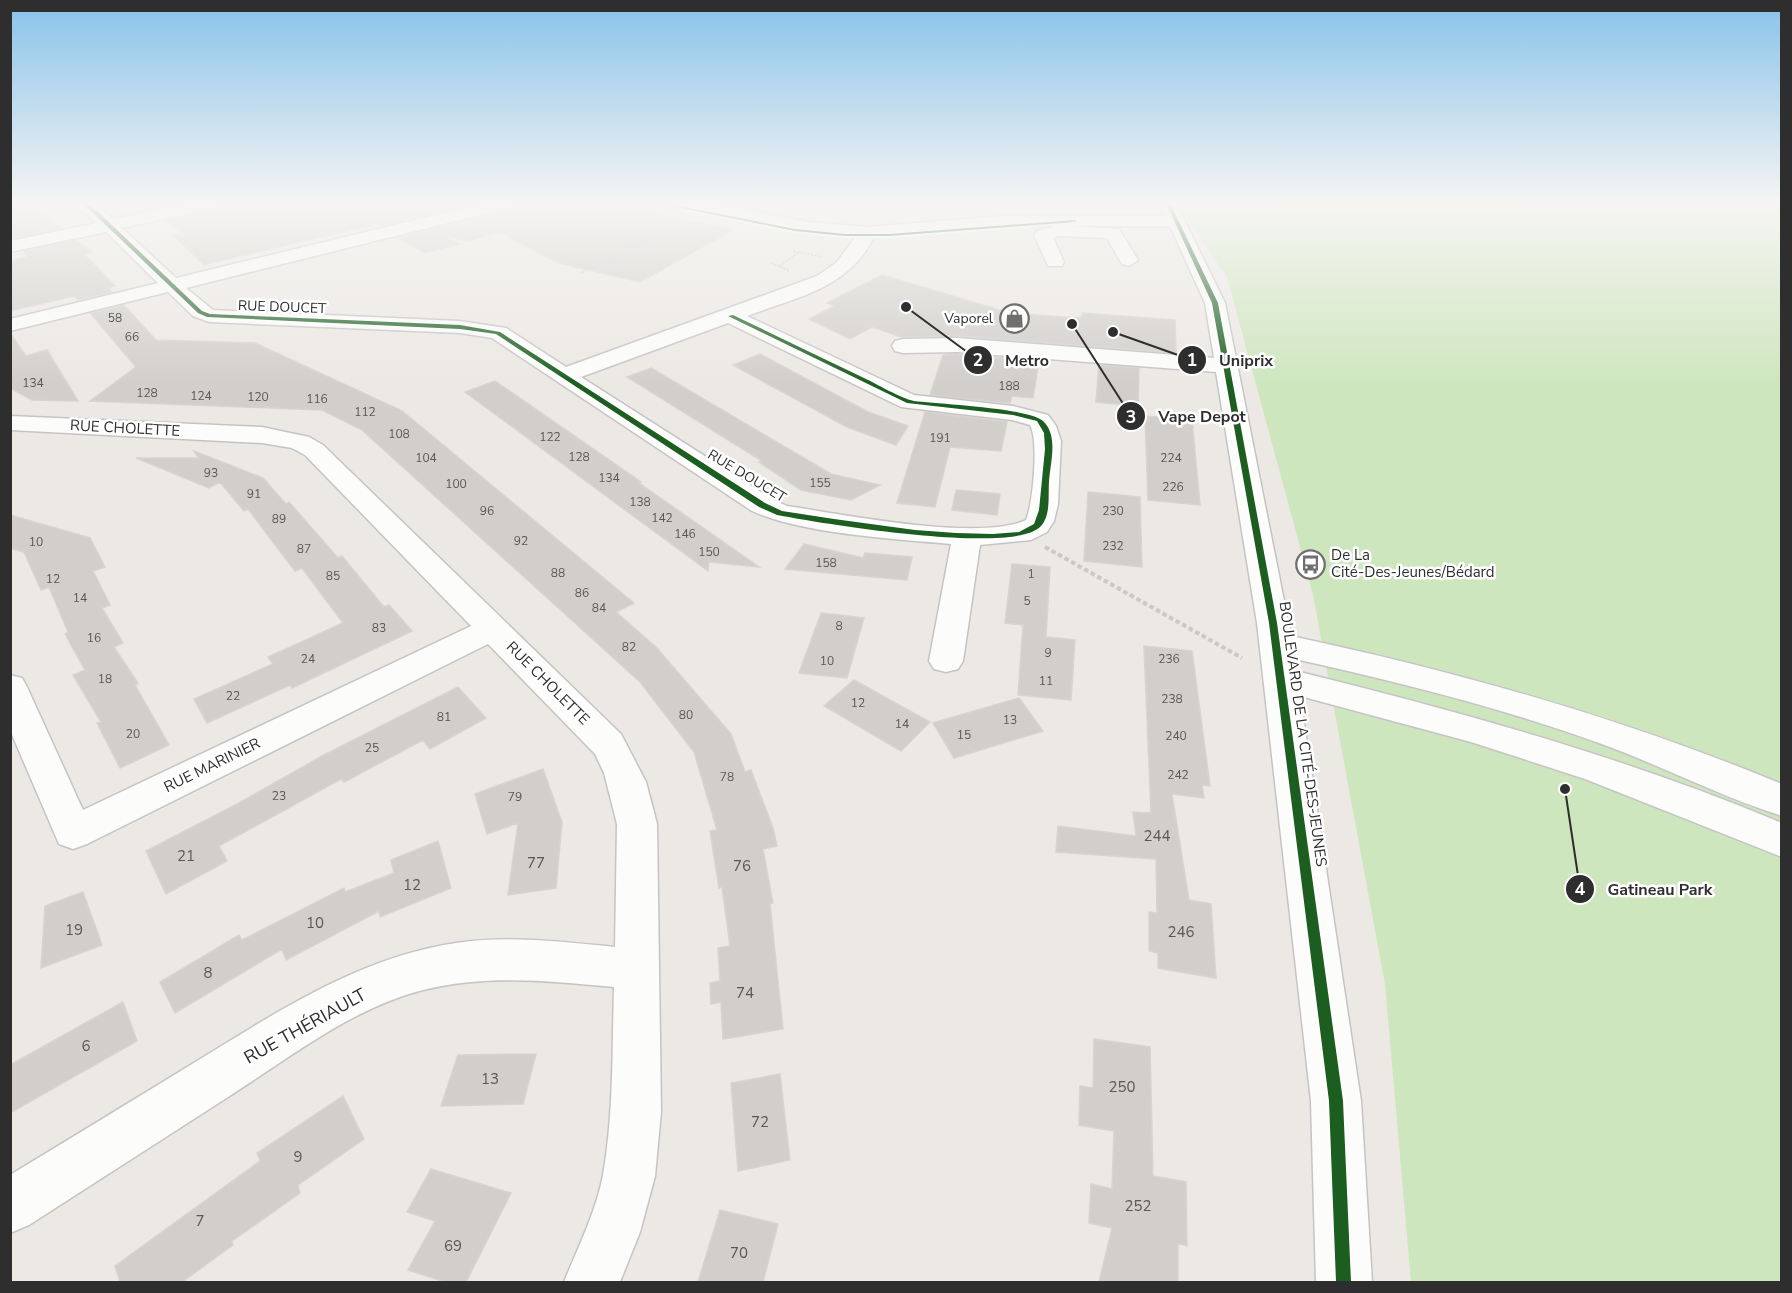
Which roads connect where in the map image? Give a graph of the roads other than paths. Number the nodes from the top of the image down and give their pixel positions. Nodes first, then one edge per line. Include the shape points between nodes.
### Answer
1 (148, 263) edge
2 (263, 263) edge
3 (848, 263) edge
4 (1197, 263) edge
5 (172, 286) junction
6 (730, 316) junction
7 (10, 326) edge
8 (903, 346) dead end
9 (1226, 366) junction
10 (563, 376) junction
11 (10, 423) edge
12 (967, 537) junction
13 (494, 628) junction
14 (1275, 644) junction
15 (946, 661) dead end
16 (1282, 680) junction
17 (10, 687) edge
18 (1782, 801) edge
19 (1782, 841) edge
20 (636, 969) junction
21 (10, 1206) edge
22 (592, 1282) edge
23 (1344, 1282) edge

1 - 5 street, RUE DOUCET
2 - 5 street
3 - 6 street via 839,272 801,290
4 - 9 street, BOULEVARD DE LA CITÉ-DES-JEUNES via 1215,303
5 - 7 street
5 - 10 street, RUE DOUCET via 200,312 222,318 460,327 498,333
6 - 10 street
6 - 12 street, RUE DOUCET via 909,402 1013,413 1039,420 1049,436 1042,512 1037,526 1024,535
8 - 9 street via 957,345
9 - 14 street, BOULEVARD DE LA CITÉ-DES-JEUNES
10 - 12 street, RUE DOUCET via 780,513
11 - 13 street, RUE CHOLETTE via 262,435 300,442 319,454
12 - 15 street
13 - 17 street, RUE MARINIER via 73,833
13 - 20 street, RUE CHOLETTE via 595,730 622,766 637,824
14 - 16 street, BOULEVARD DE LA CITÉ-DES-JEUNES
14 - 18 street via 1440,681 1525,705 1644,744
16 - 19 street via 1546,749
16 - 23 street, BOULEVARD DE LA CITÉ-DES-JEUNES via 1336,1101
20 - 21 street, RUE THÉRIAULT via 495,958 452,963 364,991 268,1045
20 - 22 street, RUE CHOLETTE via 636,1112 629,1176 613,1232

